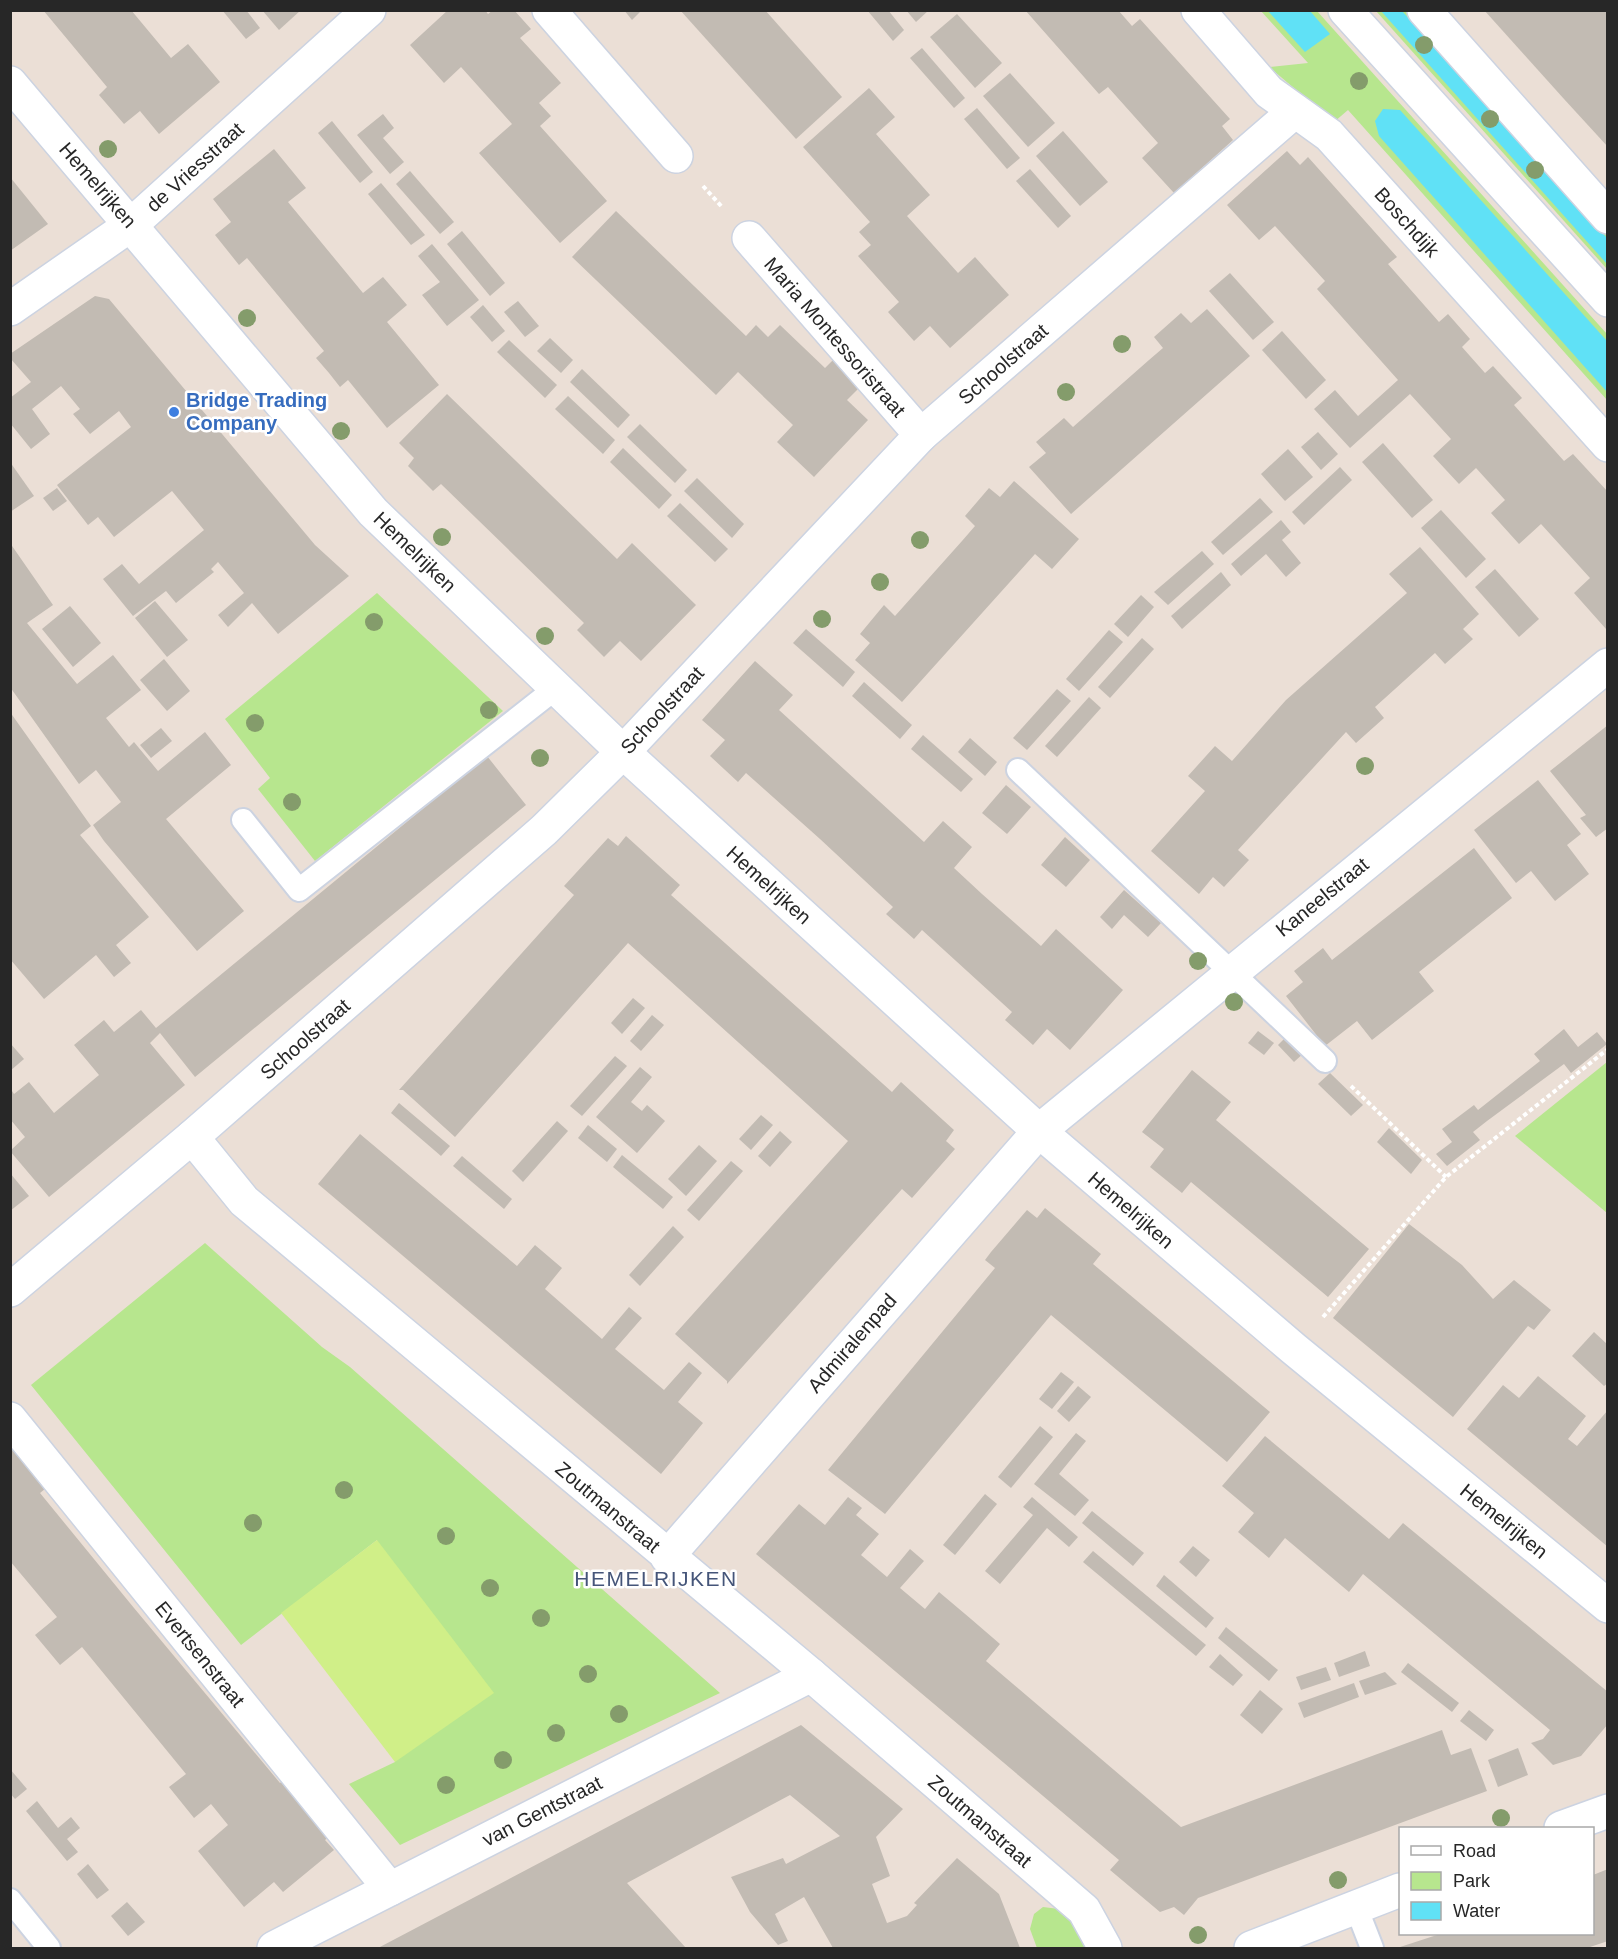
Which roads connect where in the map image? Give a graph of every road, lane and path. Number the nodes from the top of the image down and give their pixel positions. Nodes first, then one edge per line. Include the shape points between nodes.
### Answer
1 (369, 10) edge
2 (549, 10) edge
3 (1198, 10) edge
4 (1346, 10) edge
5 (1424, 10) edge
6 (10, 83) edge
7 (1295, 111) junction
8 (676, 156) joint
9 (1608, 217) edge
10 (132, 224) junction
11 (749, 238) joint
12 (1608, 300) edge
13 (10, 309) edge
14 (921, 435) junction
15 (1608, 445) edge
16 (1608, 665) edge
17 (556, 688) junction
18 (623, 752) junction
19 (1018, 770) dead end
20 (243, 820) dead end
21 (1231, 972) junction
22 (1608, 1049) edge
23 (1324, 1061) joint
24 (1039, 1131) junction
25 (192, 1137) junction
26 (1446, 1177) junction
27 (10, 1290) edge
28 (1294, 1350) junction
29 (10, 1419) edge
30 (667, 1557) junction
31 (1608, 1606) edge
32 (811, 1675) junction
33 (1608, 1811) edge
34 (1564, 1827) edge
35 (390, 1889) junction
36 (1399, 1891) edge
37 (10, 1900) edge
38 (1356, 1907) junction
39 (49, 1948) edge
40 (274, 1948) edge
41 (1105, 1948) edge
42 (1251, 1948) edge
43 (1372, 1948) edge

1 - 10 street, de Vriesstraat
2 - 8 street
3 - 7 street, Boschdijk via 1269,92
4 - 12 street
5 - 9 street
6 - 10 street, Hemelrijken
7 - 14 street, Schoolstraat
7 - 15 street, Boschdijk via 1329,135
8 - 11 path
10 - 13 street, de Vriesstraat
10 - 17 street, Hemelrijken via 373,512
11 - 14 street, Maria Montessoristraat
14 - 18 street, Schoolstraat
16 - 21 street, Kaneelstraat
17 - 18 street, Hemelrijken
17 - 20 lane via 299,890
18 - 24 street, Hemelrijken
18 - 25 street, Schoolstraat via 544,830
19 - 21 lane
21 - 23 lane
21 - 24 street, Kaneelstraat
22 - 26 path
23 - 26 path
24 - 28 street, Hemelrijken
24 - 30 street, Admiralenpad
25 - 27 street, Schoolstraat
25 - 30 street, Zoutmanstraat via 244,1201
26 - 28 path
28 - 31 street, Hemelrijken
29 - 35 street, Evertsenstraat
30 - 32 street, Zoutmanstraat
32 - 35 street, van Gentstraat
32 - 41 street, Zoutmanstraat via 1084,1910
33 - 34 street
35 - 40 street, van Gentstraat
36 - 38 street
37 - 39 lane
38 - 42 street
38 - 43 lane

